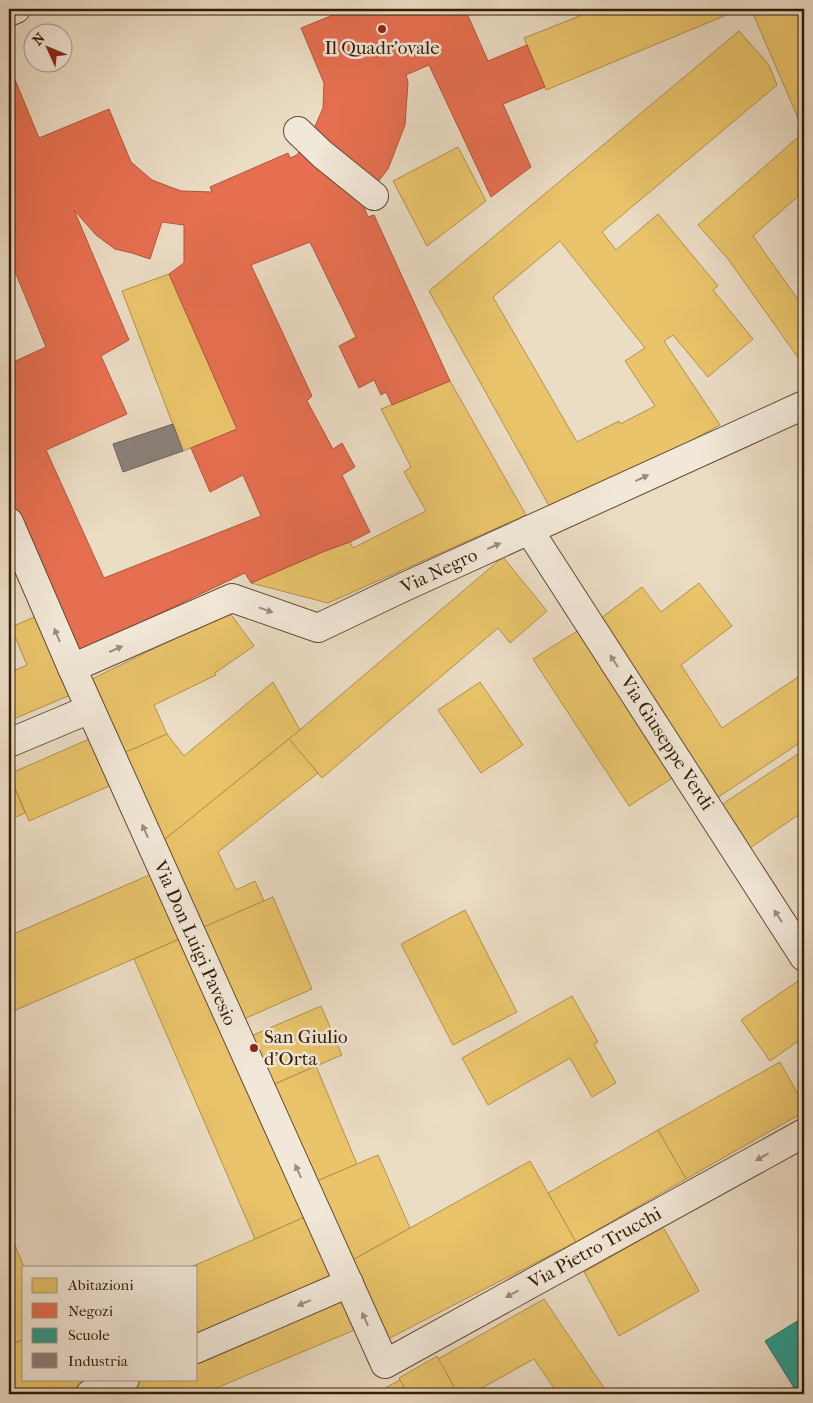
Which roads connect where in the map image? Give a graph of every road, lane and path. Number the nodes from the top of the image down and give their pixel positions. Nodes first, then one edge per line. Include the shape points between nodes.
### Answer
1 (16, 9) edge
2 (9, 12) edge
3 (298, 131) dead end
4 (374, 196) dead end
5 (804, 405) edge
6 (9, 522) edge
7 (530, 530) junction
8 (72, 668) junction
9 (90, 709) junction
10 (9, 743) edge
11 (804, 957) edge
12 (804, 1133) edge
13 (348, 1283) junction
14 (198, 1348) edge
15 (385, 1364) joint
16 (123, 1380) edge
17 (90, 1394) edge

1 - 2 street
3 - 4 street
7 -> 5 street, Via Negro
8 -> 6 street, Via Don Luigi Pavesio
8 -> 7 street, Via Negro via 232,598 318,628
11 -> 7 street, Via Giuseppe Verdi
8 - 9 street, Via Don Luigi Pavesio
9 - 10 street
13 -> 9 street, Via Don Luigi Pavesio
12 -> 15 street, Via Pietro Trucchi
13 -> 14 street
15 -> 13 street, Via Don Luigi Pavesio
16 - 17 street

